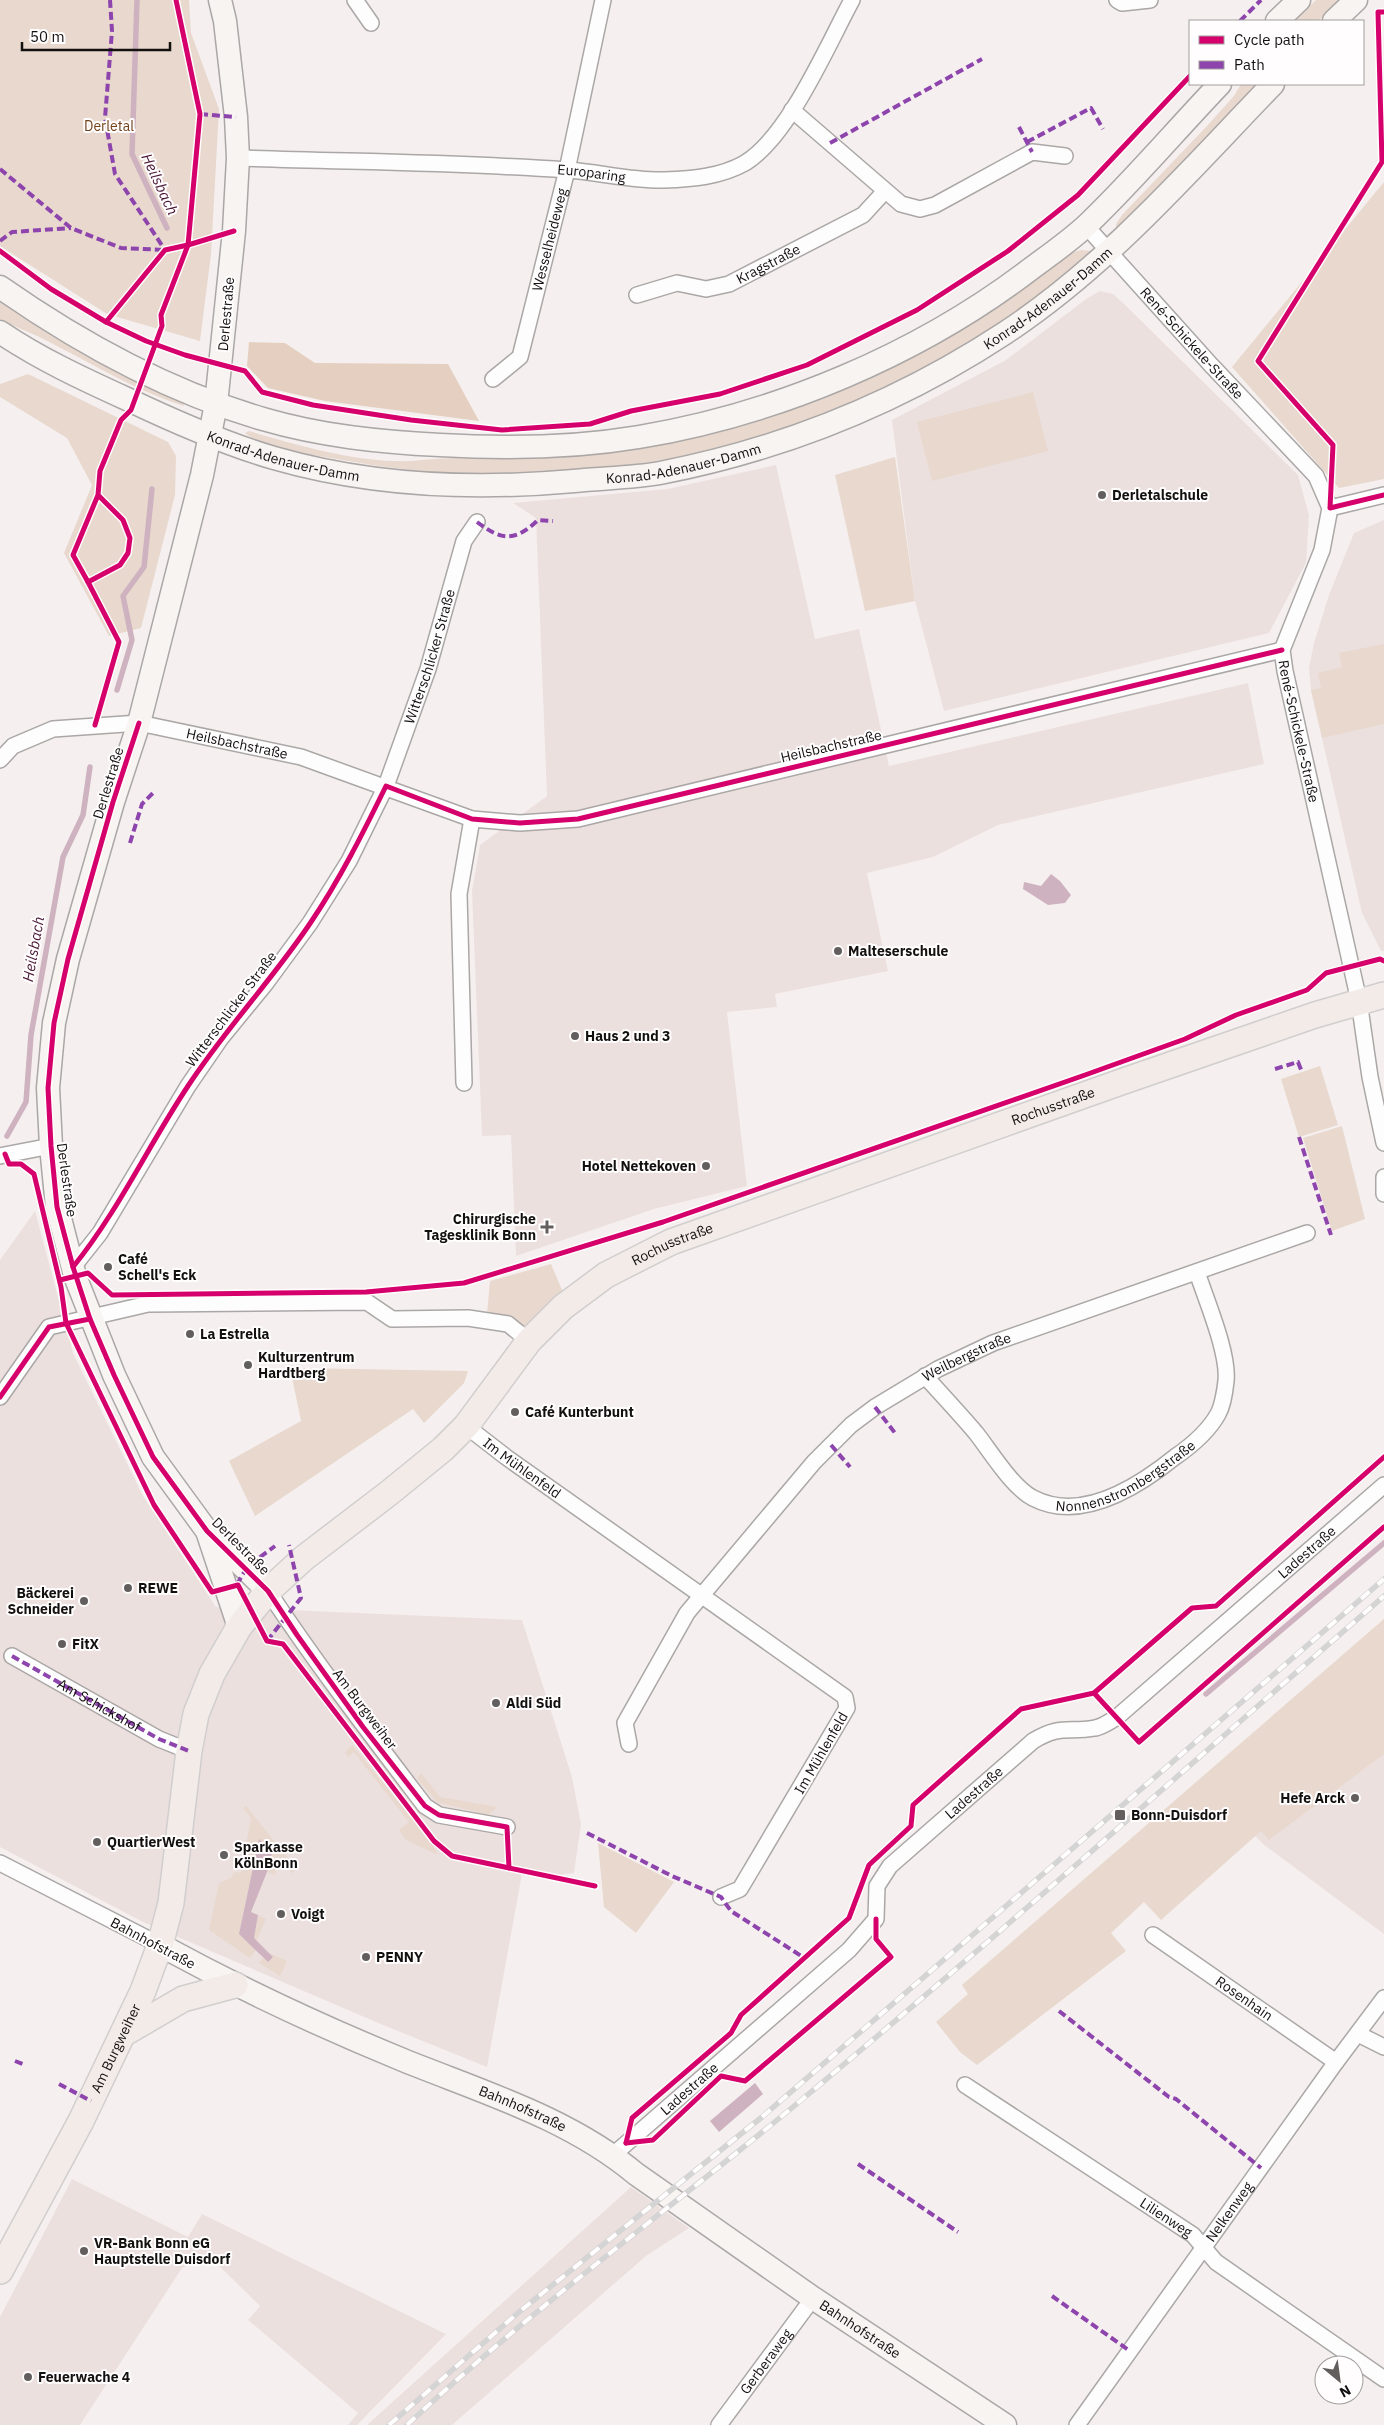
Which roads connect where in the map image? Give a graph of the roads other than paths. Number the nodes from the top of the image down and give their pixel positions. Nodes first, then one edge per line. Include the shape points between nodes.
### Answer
1 (220, 0) edge
2 (355, 0) edge
3 (603, 0) edge
4 (852, 0) edge
5 (1117, 0) edge
6 (1150, 0) edge
7 (1299, 0) edge
8 (1356, 0) edge
9 (1278, 20) edge
10 (1335, 20) edge
11 (371, 23) dead end
12 (1219, 85) edge
13 (1272, 85) edge
14 (792, 110) junction
15 (1065, 156) dead end
16 (238, 158) junction
17 (567, 170) junction
18 (885, 191) junction
19 (1086, 226) junction
20 (1110, 252) junction
21 (0, 287) edge
22 (637, 295) dead end
23 (0, 332) edge
24 (493, 379) dead end
25 (216, 404) junction
26 (211, 436) junction
27 (1384, 495) edge
28 (1330, 508) junction
29 (477, 522) dead end
30 (1282, 650) junction
31 (139, 723) junction
32 (0, 760) edge
33 (386, 786) junction
34 (472, 819) junction
35 (1384, 995) edge
36 (1359, 1001) junction
37 (464, 1083) dead end
38 (1384, 1143) edge
39 (51, 1146) junction
40 (0, 1156) edge
41 (1384, 1177) edge
42 (1384, 1194) edge
43 (1307, 1233) dead end
44 (73, 1267) junction
45 (1197, 1272) junction
46 (90, 1319) junction
47 (529, 1341) junction
48 (925, 1376) junction
49 (0, 1398) edge
50 (466, 1426) junction
51 (1384, 1485) edge
52 (207, 1531) junction
53 (268, 1590) junction
54 (701, 1595) junction
55 (239, 1627) junction
56 (12, 1656) dead end
57 (629, 1744) dead end
58 (188, 1751) junction
59 (507, 1828) dead end
60 (0, 1862) edge
61 (721, 1897) dead end
62 (1153, 1935) dead end
63 (160, 1945) junction
64 (235, 1985) junction
65 (1384, 1998) edge
66 (123, 2034) junction
67 (1358, 2034) junction
68 (1384, 2047) edge
69 (1336, 2062) junction
70 (965, 2085) dead end
71 (613, 2155) junction
72 (1204, 2249) junction
73 (0, 2271) edge
74 (813, 2298) junction
75 (1384, 2379) edge
76 (719, 2425) edge
77 (1005, 2425) edge
78 (1077, 2425) edge

1 - 16 main road, Derlestraße via 236,117
2 - 11 street
3 - 17 street, Wesselheideweg
4 - 14 street, Europaring
5 - 6 street via 1122,3
7 - 9 main road
8 - 10 main road
12 - 19 main road, Konrad-Adenauer-Damm
13 - 20 main road, Konrad-Adenauer-Damm
14 - 17 street, Europaring via 769,141 747,162 725,172 700,178 662,180
14 - 18 street
15 - 18 street via 1032,152 935,205 920,209 901,204
16 - 17 street, Europaring
16 - 25 main road, Derlestraße
17 - 24 street, Wesselheideweg via 520,357
18 - 22 street, Kragstraße via 863,214 729,284 706,289 676,283
19 - 20 street, René-Schickele-Straße
19 - 25 main road, Konrad-Adenauer-Damm via 1025,274 985,300 930,334 870,365 774,404 639,438 538,448 371,441 290,426
20 - 26 main road, Konrad-Adenauer-Damm via 1005,333 899,394 842,420 784,441 657,473 518,486 424,484 352,474 276,458
20 - 28 street, René-Schickele-Straße via 1210,365 1316,476
21 - 25 main road, Konrad-Adenauer-Damm via 81,339
23 - 26 main road, Konrad-Adenauer-Damm via 72,374
25 - 26 main road, Derlestraße
26 - 31 main road, Derlestraße
27 - 28 street
28 - 30 street, René-Schickele-Straße via 1322,550
29 - 33 street, Witterschlicker Straße via 464,541 428,668
30 - 34 street, Heilsbachstraße via 578,819 520,823
30 - 36 street, René-Schickele-Straße
31 - 32 street, Heilsbachstraße via 53,729 13,746
31 - 33 street, Heilsbachstraße via 302,757
31 - 39 main road, Derlestraße via 68,959 54,1023 48,1088
33 - 34 street, Heilsbachstraße
33 - 44 street, Witterschlicker Straße via 349,861 310,923 221,1038 188,1086 100,1234
34 - 37 street via 460,894
35 - 36 main road, Rochusstraße
36 - 38 street, René-Schickele-Straße
36 - 47 main road, Rochusstraße via 671,1242 606,1275 563,1307
39 - 40 street
39 - 44 main road, Derlestraße via 57,1207
41 - 42 street
43 - 45 street, Weilbergstraße
44 - 46 main road, Derlestraße
45 - 48 street, Weilbergstraße via 993,1343
45 - 48 street, Nonnenstrombergstraße via 1221,1346 1226,1380 1218,1414 1194,1442 1147,1479 1114,1496 1084,1505 1052,1505 1033,1498 1017,1485
46 - 47 street via 148,1304 367,1302 392,1319 468,1318 508,1324
46 - 49 street via 49,1327
46 - 52 main road, Derlestraße via 153,1457
47 - 50 main road, Am Burgweiher
48 - 54 street, Weilbergstraße via 887,1398 851,1425 787,1492
50 - 53 main road, Am Burgweiher via 443,1449
50 - 54 street, Im Mühlenfeld
51 - 71 street, Ladestraße via 1116,1718 1095,1728 1064,1728 1033,1741 890,1866 877,1886 876,1919 849,1950
52 - 53 main road, Derlestraße
52 - 55 main road, Derlestraße
53 - 55 main road, Am Burgweiher
53 - 59 street, Am Burgweiher via 363,1727 425,1806 439,1815
54 - 57 street via 687,1613 625,1723
54 - 61 street, Im Mühlenfeld via 845,1697 847,1708 740,1889
55 - 58 main road, Am Burgweiher via 209,1682 196,1714
56 - 58 street, Am Schickshof via 159,1739
58 - 63 main road, Am Burgweiher via 171,1903
60 - 63 street, Bahnhofstraße
62 - 69 street, Rosenhain
63 - 64 main road, Bahnhofstraße
63 - 66 main road, Am Burgweiher
64 - 66 main road via 184,1999
64 - 71 main road, Bahnhofstraße via 386,2053 566,2126
65 - 67 street, Nelkenweg
66 - 73 main road, Am Burgweiher
67 - 68 street
67 - 69 street, Nelkenweg
69 - 72 street, Nelkenweg
70 - 72 street, Lilienweg via 1193,2235
71 - 74 main road, Bahnhofstraße
72 - 75 street, Lilienweg via 1216,2262
72 - 78 street, Nelkenweg
74 - 76 street, Gerberaweg
74 - 77 main road, Bahnhofstraße

